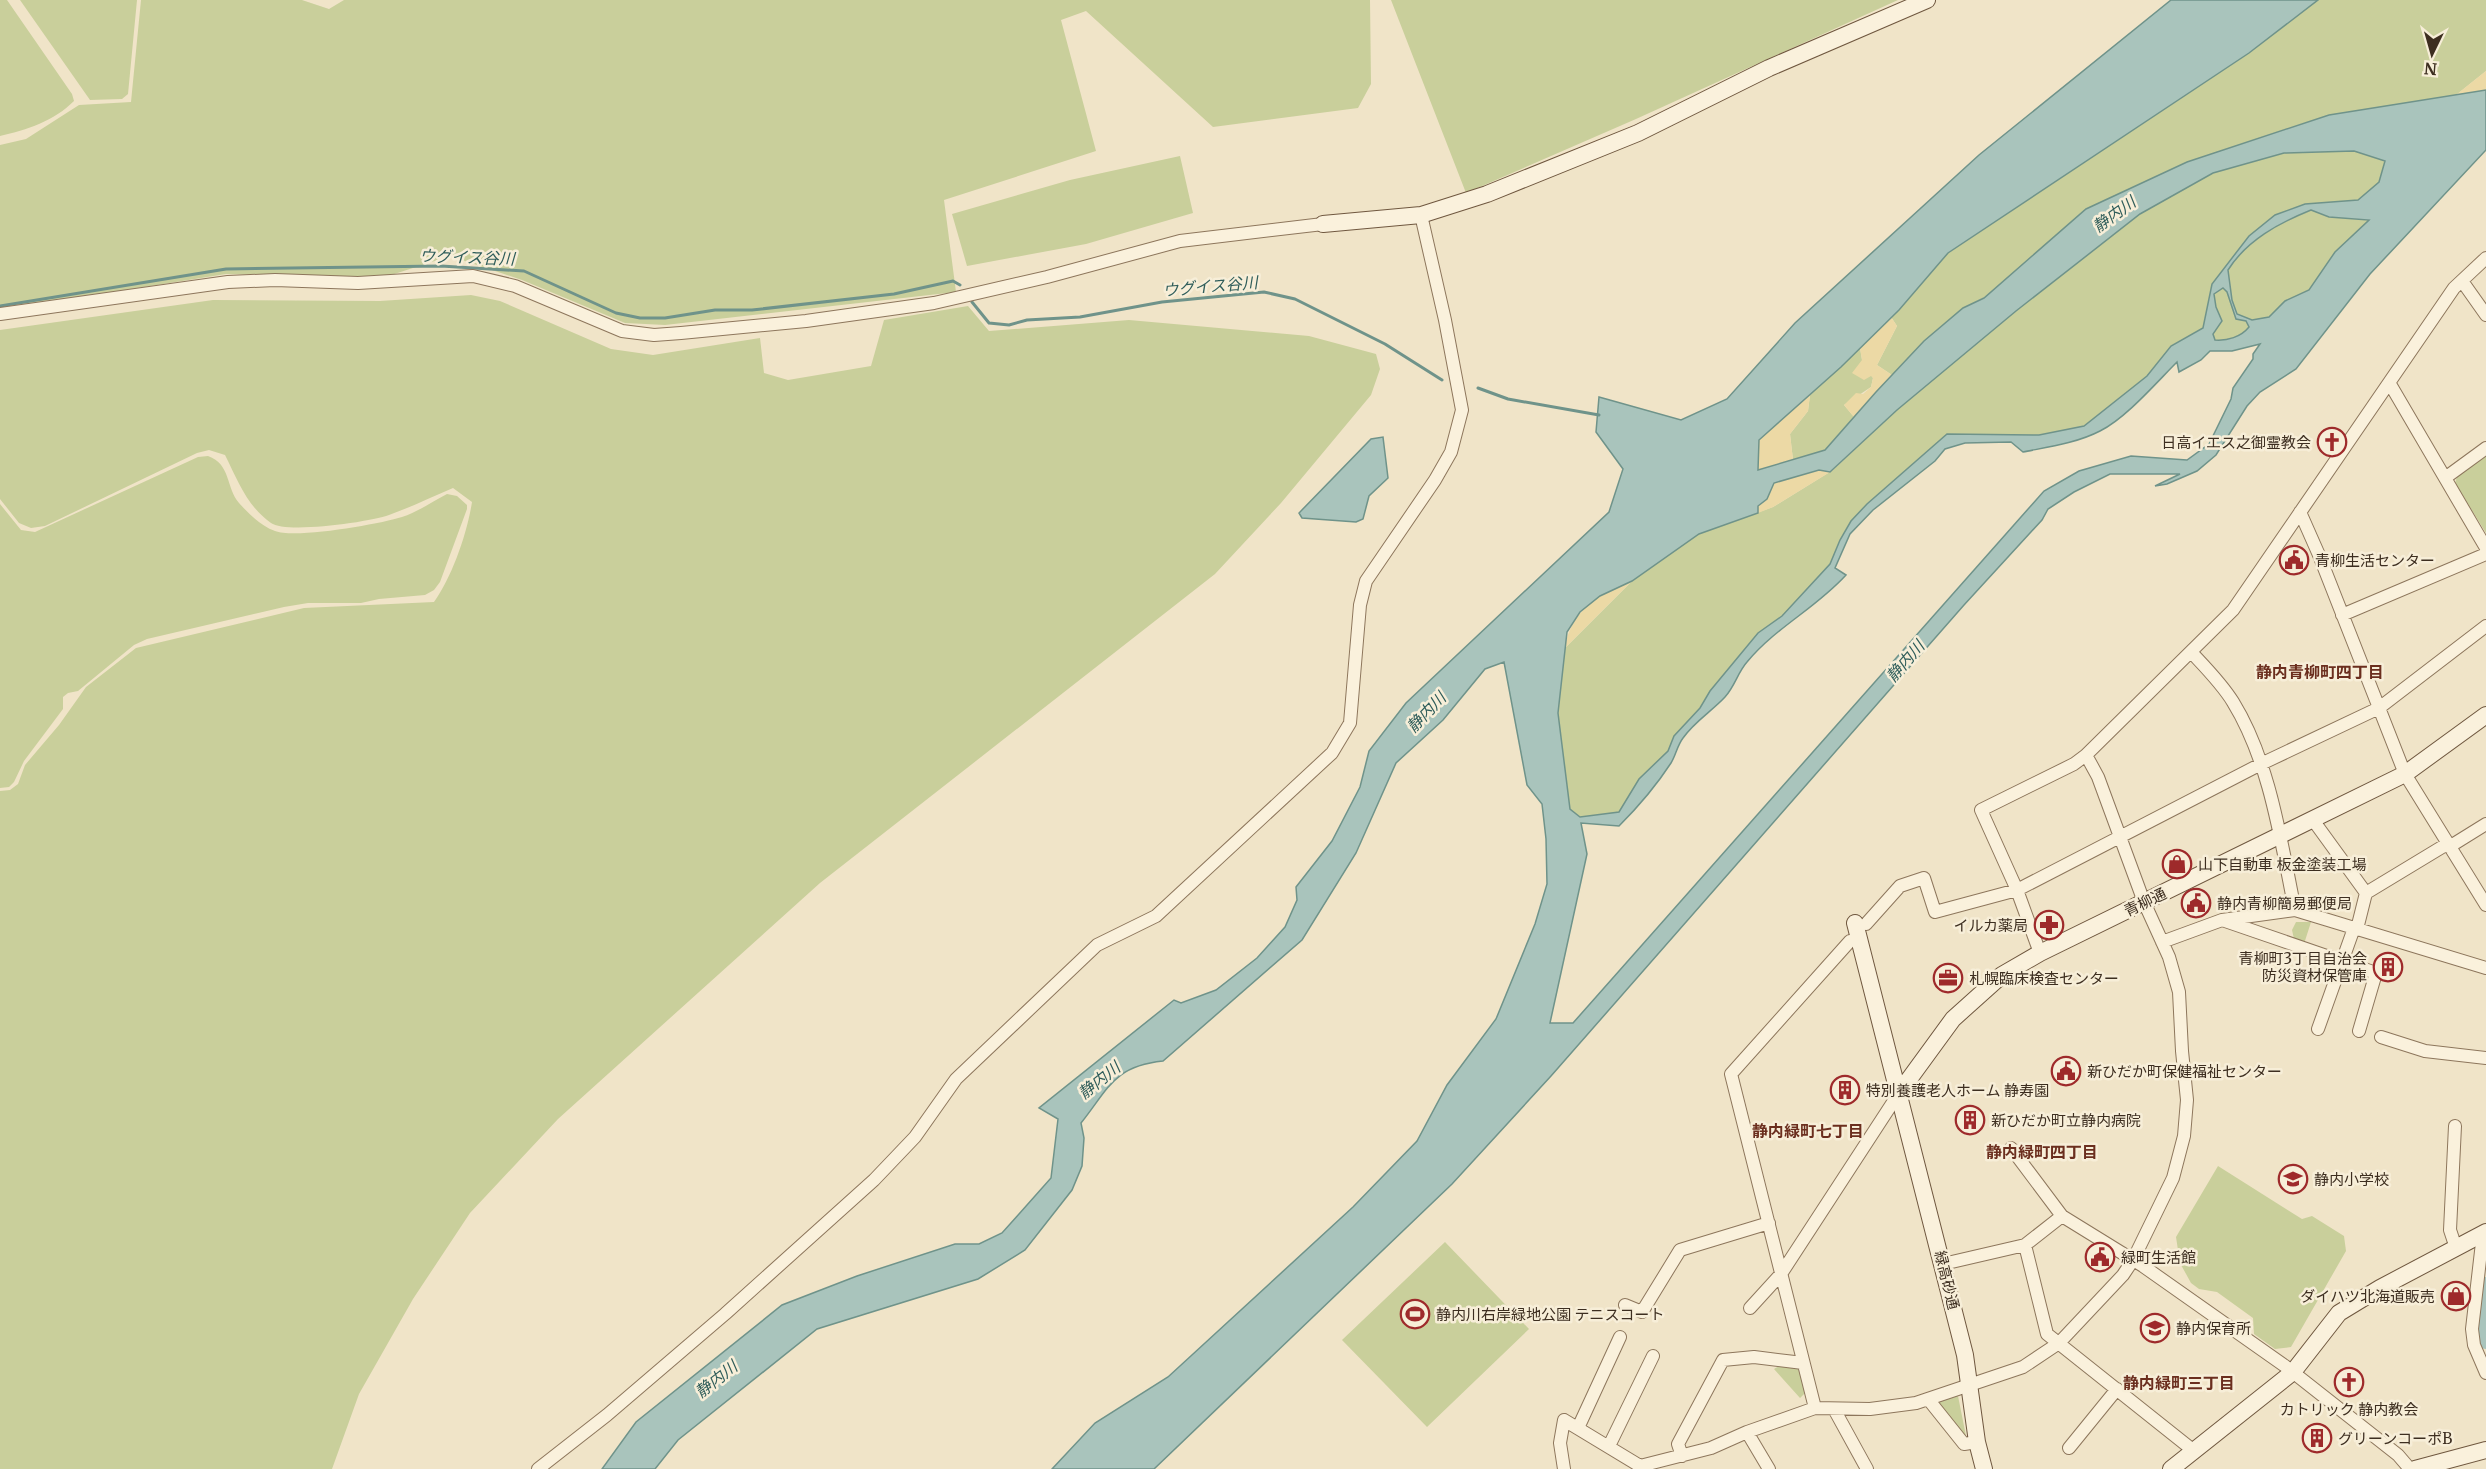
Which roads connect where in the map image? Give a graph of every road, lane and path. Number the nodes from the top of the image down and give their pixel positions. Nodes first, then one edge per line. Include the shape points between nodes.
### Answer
1 (1927, 0) edge
2 (1421, 215) junction
3 (1323, 224) joint
4 (2486, 258) edge
5 (2462, 281) junction
6 (0, 314) edge
7 (2486, 315) edge
8 (2390, 384) junction
9 (2486, 448) edge
10 (2445, 478) junction
11 (2300, 512) junction
12 (2486, 548) edge
13 (2486, 554) edge
14 (2342, 615) junction
15 (2486, 626) edge
16 (2192, 652) junction
17 (2379, 708) junction
18 (2486, 715) edge
19 (2086, 755) junction
20 (2263, 763) junction
21 (2404, 774) junction
22 (2313, 820) junction
23 (2486, 824) edge
24 (2121, 837) junction
25 (2279, 837) junction
26 (2448, 845) junction
27 (2017, 890) junction
28 (2366, 893) junction
29 (2144, 902) junction
30 (2486, 905) edge
31 (2295, 910) junction
32 (2222, 920) junction
33 (1860, 923) joint
34 (2356, 928) junction
35 (1850, 941) dead end
36 (2162, 942) junction
37 (2040, 952) junction
38 (2342, 962) junction
39 (2486, 968) edge
40 (2318, 1029) dead end
41 (2359, 1031) dead end
42 (2381, 1037) dead end
43 (2486, 1058) edge
44 (1899, 1093) junction
45 (2455, 1126) dead end
46 (2011, 1148) dead end
47 (2062, 1216) junction
48 (1769, 1223) junction
49 (2484, 1233) edge
50 (2025, 1245) junction
51 (2457, 1248) junction
52 (2133, 1260) junction
53 (1943, 1264) junction
54 (1781, 1274) junction
55 (1625, 1305) dead end
56 (1750, 1308) dead end
57 (1620, 1337) dead end
58 (2060, 1343) junction
59 (1653, 1356) dead end
60 (1803, 1363) junction
61 (2293, 1372) junction
62 (2486, 1373) edge
63 (1970, 1387) junction
64 (2117, 1389) junction
65 (1928, 1399) junction
66 (1815, 1408) junction
67 (1834, 1409) junction
68 (1578, 1428) junction
69 (1747, 1432) junction
70 (1977, 1442) junction
71 (1609, 1446) junction
72 (2069, 1448) dead end
73 (2486, 1450) edge
74 (1683, 1456) junction
75 (2183, 1462) edge
76 (1640, 1467) edge
77 (538, 1469) edge
78 (1564, 1469) edge
79 (1769, 1469) edge
80 (1867, 1469) edge
81 (1984, 1469) edge
82 (2410, 1469) edge
83 (2415, 1469) edge

1 - 2 street via 1769,68 1638,133 1487,194
2 - 3 street
2 - 77 street via 1462,410 1451,452 1441,471 1365,581 1350,723 1332,753 1156,916 1097,945 956,1079 915,1137 874,1180 726,1314
3 - 6 street via 1180,241 934,303 672,334 621,331 515,286 472,276 358,283 228,282
4 - 5 street
5 - 7 street
5 - 8 street
8 - 10 street
8 - 11 street
9 - 10 street
10 - 12 street
11 - 14 street
11 - 16 street via 2233,610
13 - 14 street
14 - 17 street
15 - 17 street
16 - 19 street
16 - 20 street via 2235,704
17 - 20 street
17 - 21 street
18 - 21 street, 青柳通
19 - 24 street
19 - 27 street via 1981,810
20 - 24 street
20 - 25 street
21 - 22 street, 青柳通
21 - 26 street
22 - 25 street, 青柳通
22 - 28 street
23 - 26 street
24 - 27 street
24 - 29 street
25 - 29 street, 青柳通
25 - 31 street
26 - 28 street
26 - 30 street
27 - 33 street via 1935,912 1924,878 1900,886
27 - 37 street
28 - 34 street
29 - 36 street
29 - 37 street, 青柳通
31 - 32 street
31 - 34 street
32 - 36 street
32 - 38 street
33 - 44 street, 緑高砂通
34 - 38 street
34 - 39 street
35 - 48 street via 1731,1074
36 - 52 street via 2179,992 2187,1113 2173,1178
37 - 44 street, 青柳通 via 2002,975 1953,1020
38 - 40 street
38 - 41 street via 2376,973
42 - 43 street via 2425,1051
44 - 53 street, 緑高砂通
44 - 54 street
45 - 51 street via 2450,1230
46 - 47 street
47 - 50 street
47 - 52 street
48 - 54 street
48 - 55 street via 1680,1250 1642,1312
49 - 51 street
49 - 62 street via 2472,1329
50 - 53 street
50 - 58 street via 2047,1334
51 - 61 street via 2339,1313
52 - 58 street
52 - 61 street
53 - 63 street, 緑高砂通
54 - 56 street
54 - 60 street
57 - 68 street
58 - 63 street via 2023,1367
58 - 64 street
59 - 71 street
60 - 66 street
60 - 74 street via 1754,1358 1723,1360 1678,1444
61 - 75 street
61 - 82 street via 2398,1455
63 - 65 street
63 - 70 street, 緑高砂通
64 - 72 street
64 - 75 street
65 - 67 street via 1870,1409
65 - 70 street via 1964,1444
66 - 67 street
66 - 69 street
67 - 80 street
68 - 71 street
68 - 78 street via 1564,1420 1560,1443
69 - 74 street
69 - 79 street
70 - 81 street, 緑高砂通
71 - 76 street
73 - 83 street
74 - 76 street

